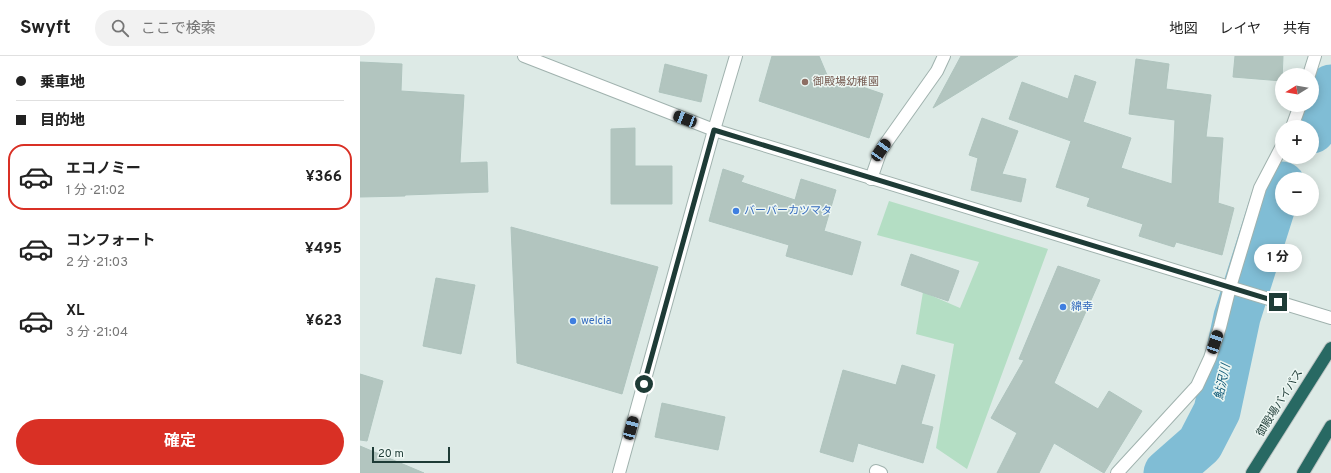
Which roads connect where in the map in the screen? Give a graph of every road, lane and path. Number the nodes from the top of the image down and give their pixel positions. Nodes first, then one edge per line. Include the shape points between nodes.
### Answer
1 (524, 56) edge
2 (736, 56) edge
3 (944, 56) edge
4 (1315, 56) edge
5 (1311, 68) edge
6 (714, 130) junction
7 (1275, 159) edge
8 (871, 179) junction
9 (1233, 288) junction
10 (1331, 318) edge
11 (1331, 348) edge
12 (1331, 426) edge
13 (619, 473) edge
14 (1117, 473) edge
15 (1252, 473) edge
16 (1302, 473) edge

1 - 6 street
2 - 6 street
3 - 8 street via 937,71 881,150
4 - 5 street
6 - 8 street
6 - 13 street
7 - 9 street via 1260,188
8 - 9 street
9 - 10 street
9 - 14 street via 1210,358 1197,386
11 - 15 highway, 御殿場バイパス
12 - 16 highway

